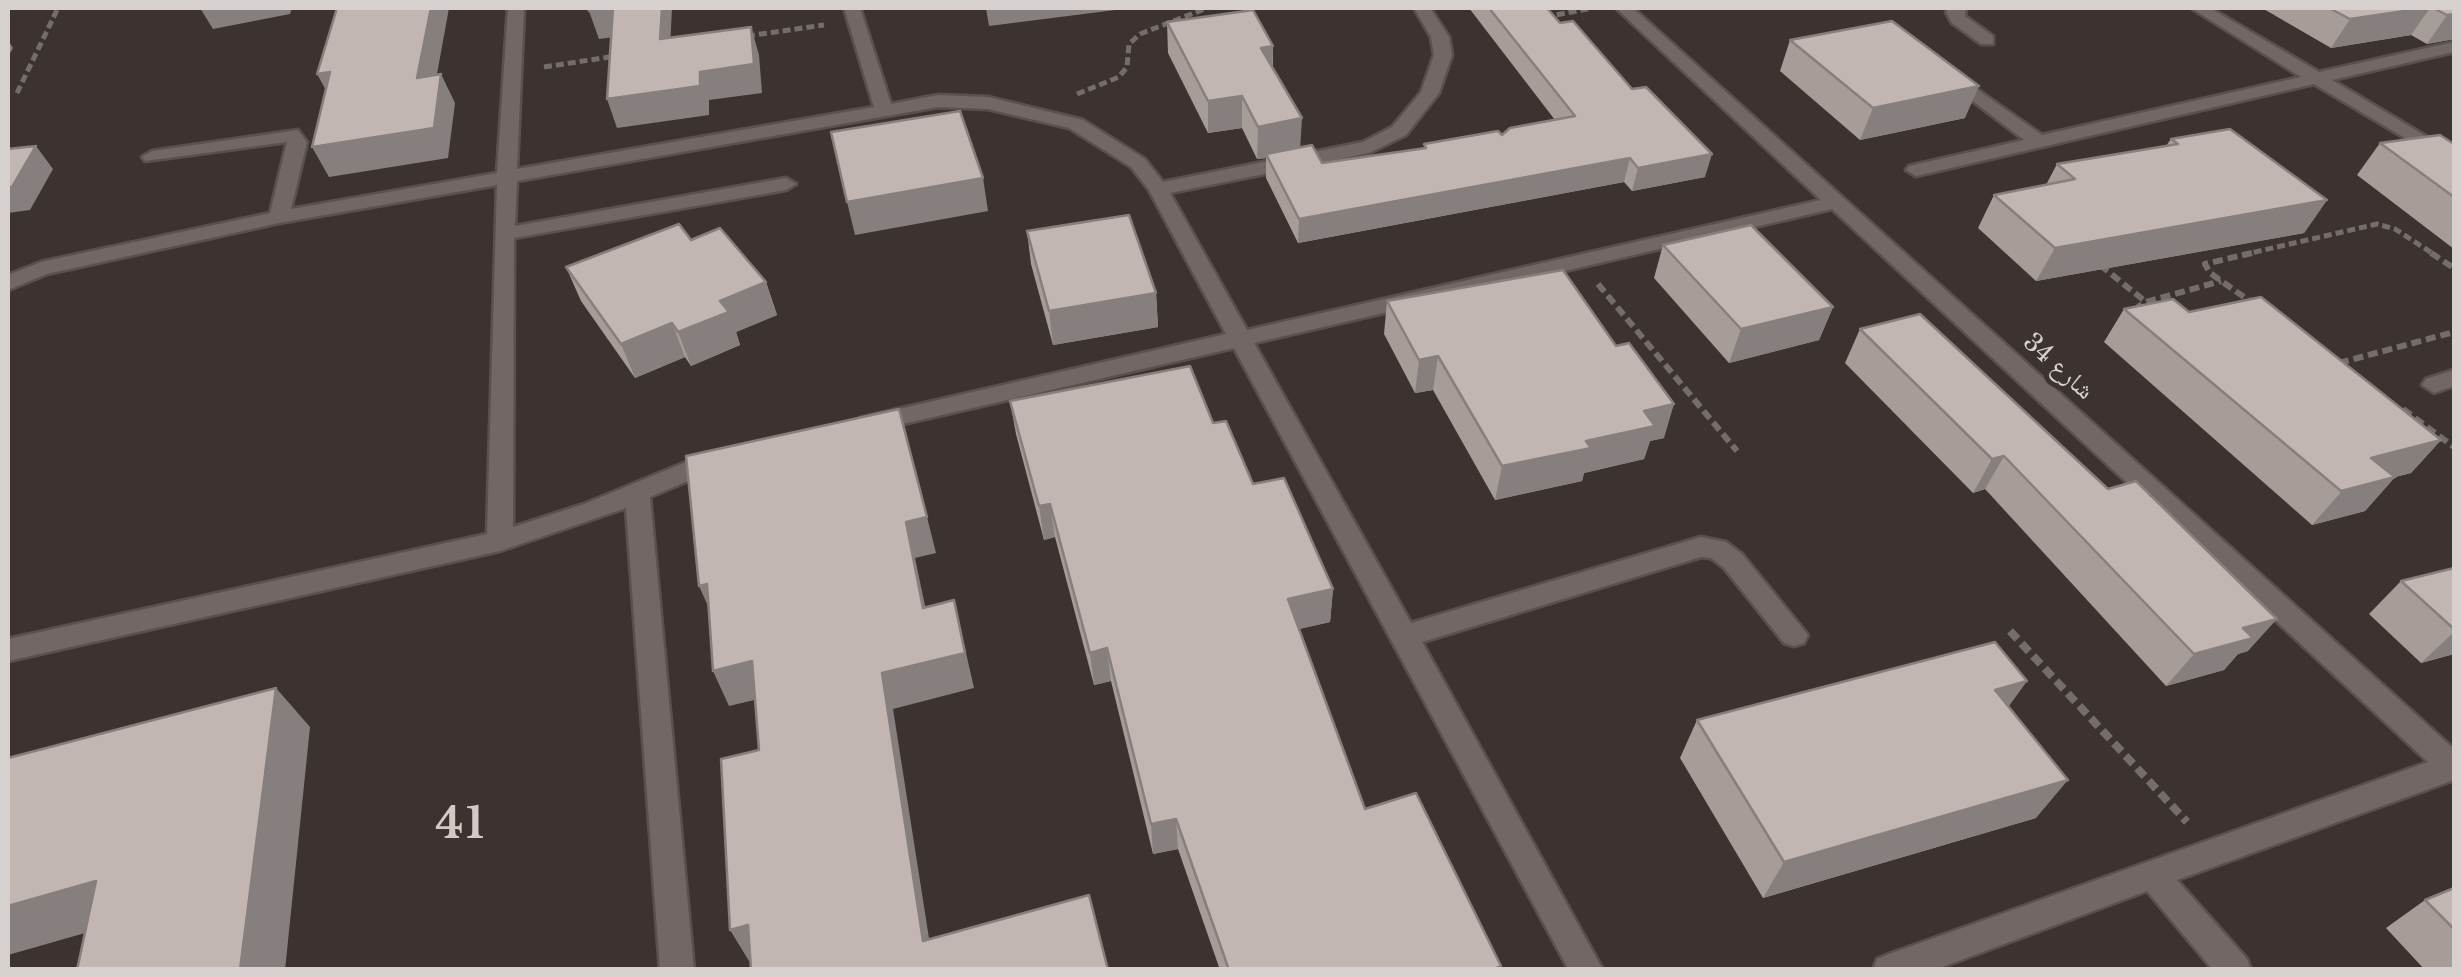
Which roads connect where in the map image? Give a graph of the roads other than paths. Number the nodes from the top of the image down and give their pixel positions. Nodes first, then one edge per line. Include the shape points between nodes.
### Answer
1 (516, 8) edge
2 (1422, 8) edge
3 (1624, 8) edge
4 (1958, 8) edge
5 (2199, 8) edge
6 (853, 14) edge
7 (1987, 40) dead end
8 (2454, 47) edge
9 (1936, 64) edge
10 (2317, 78) junction
11 (884, 110) junction
12 (2039, 142) junction
13 (152, 157) dead end
14 (2454, 161) edge
15 (1916, 170) dead end
16 (507, 177) junction
17 (786, 184) dead end
18 (1158, 189) junction
19 (1838, 202) junction
20 (279, 217) junction
21 (504, 234) junction
22 (8, 283) edge
23 (1239, 336) junction
24 (843, 430) edge
25 (748, 452) edge
26 (636, 491) junction
27 (500, 541) junction
28 (1794, 635) dead end
29 (1403, 637) junction
30 (8, 650) edge
31 (2454, 766) edge
32 (2152, 874) junction
33 (677, 970) edge
34 (1587, 970) edge
35 (1889, 970) edge
36 (2235, 970) edge

1 - 16 street
2 - 18 street via 1440,37 1439,74 1399,132 1369,147
3 - 19 street, شارع 34
4 - 7 street via 1958,19
5 - 10 street
6 - 11 street
8 - 10 street
9 - 12 street
10 - 12 street
10 - 14 street
11 - 16 street
11 - 18 street via 938,102 1036,112 1110,141
12 - 15 street
13 - 20 street via 292,134 297,142
16 - 20 street
16 - 21 street
17 - 21 street
18 - 23 street
19 - 23 street
19 - 31 street, شارع 34
20 - 22 street
21 - 27 street
23 - 24 street
23 - 29 street
25 - 26 street
26 - 27 street
26 - 33 street
27 - 30 street
28 - 29 street via 1733,560 1717,548 1701,547
29 - 34 street
31 - 32 street
32 - 35 street
32 - 36 street

